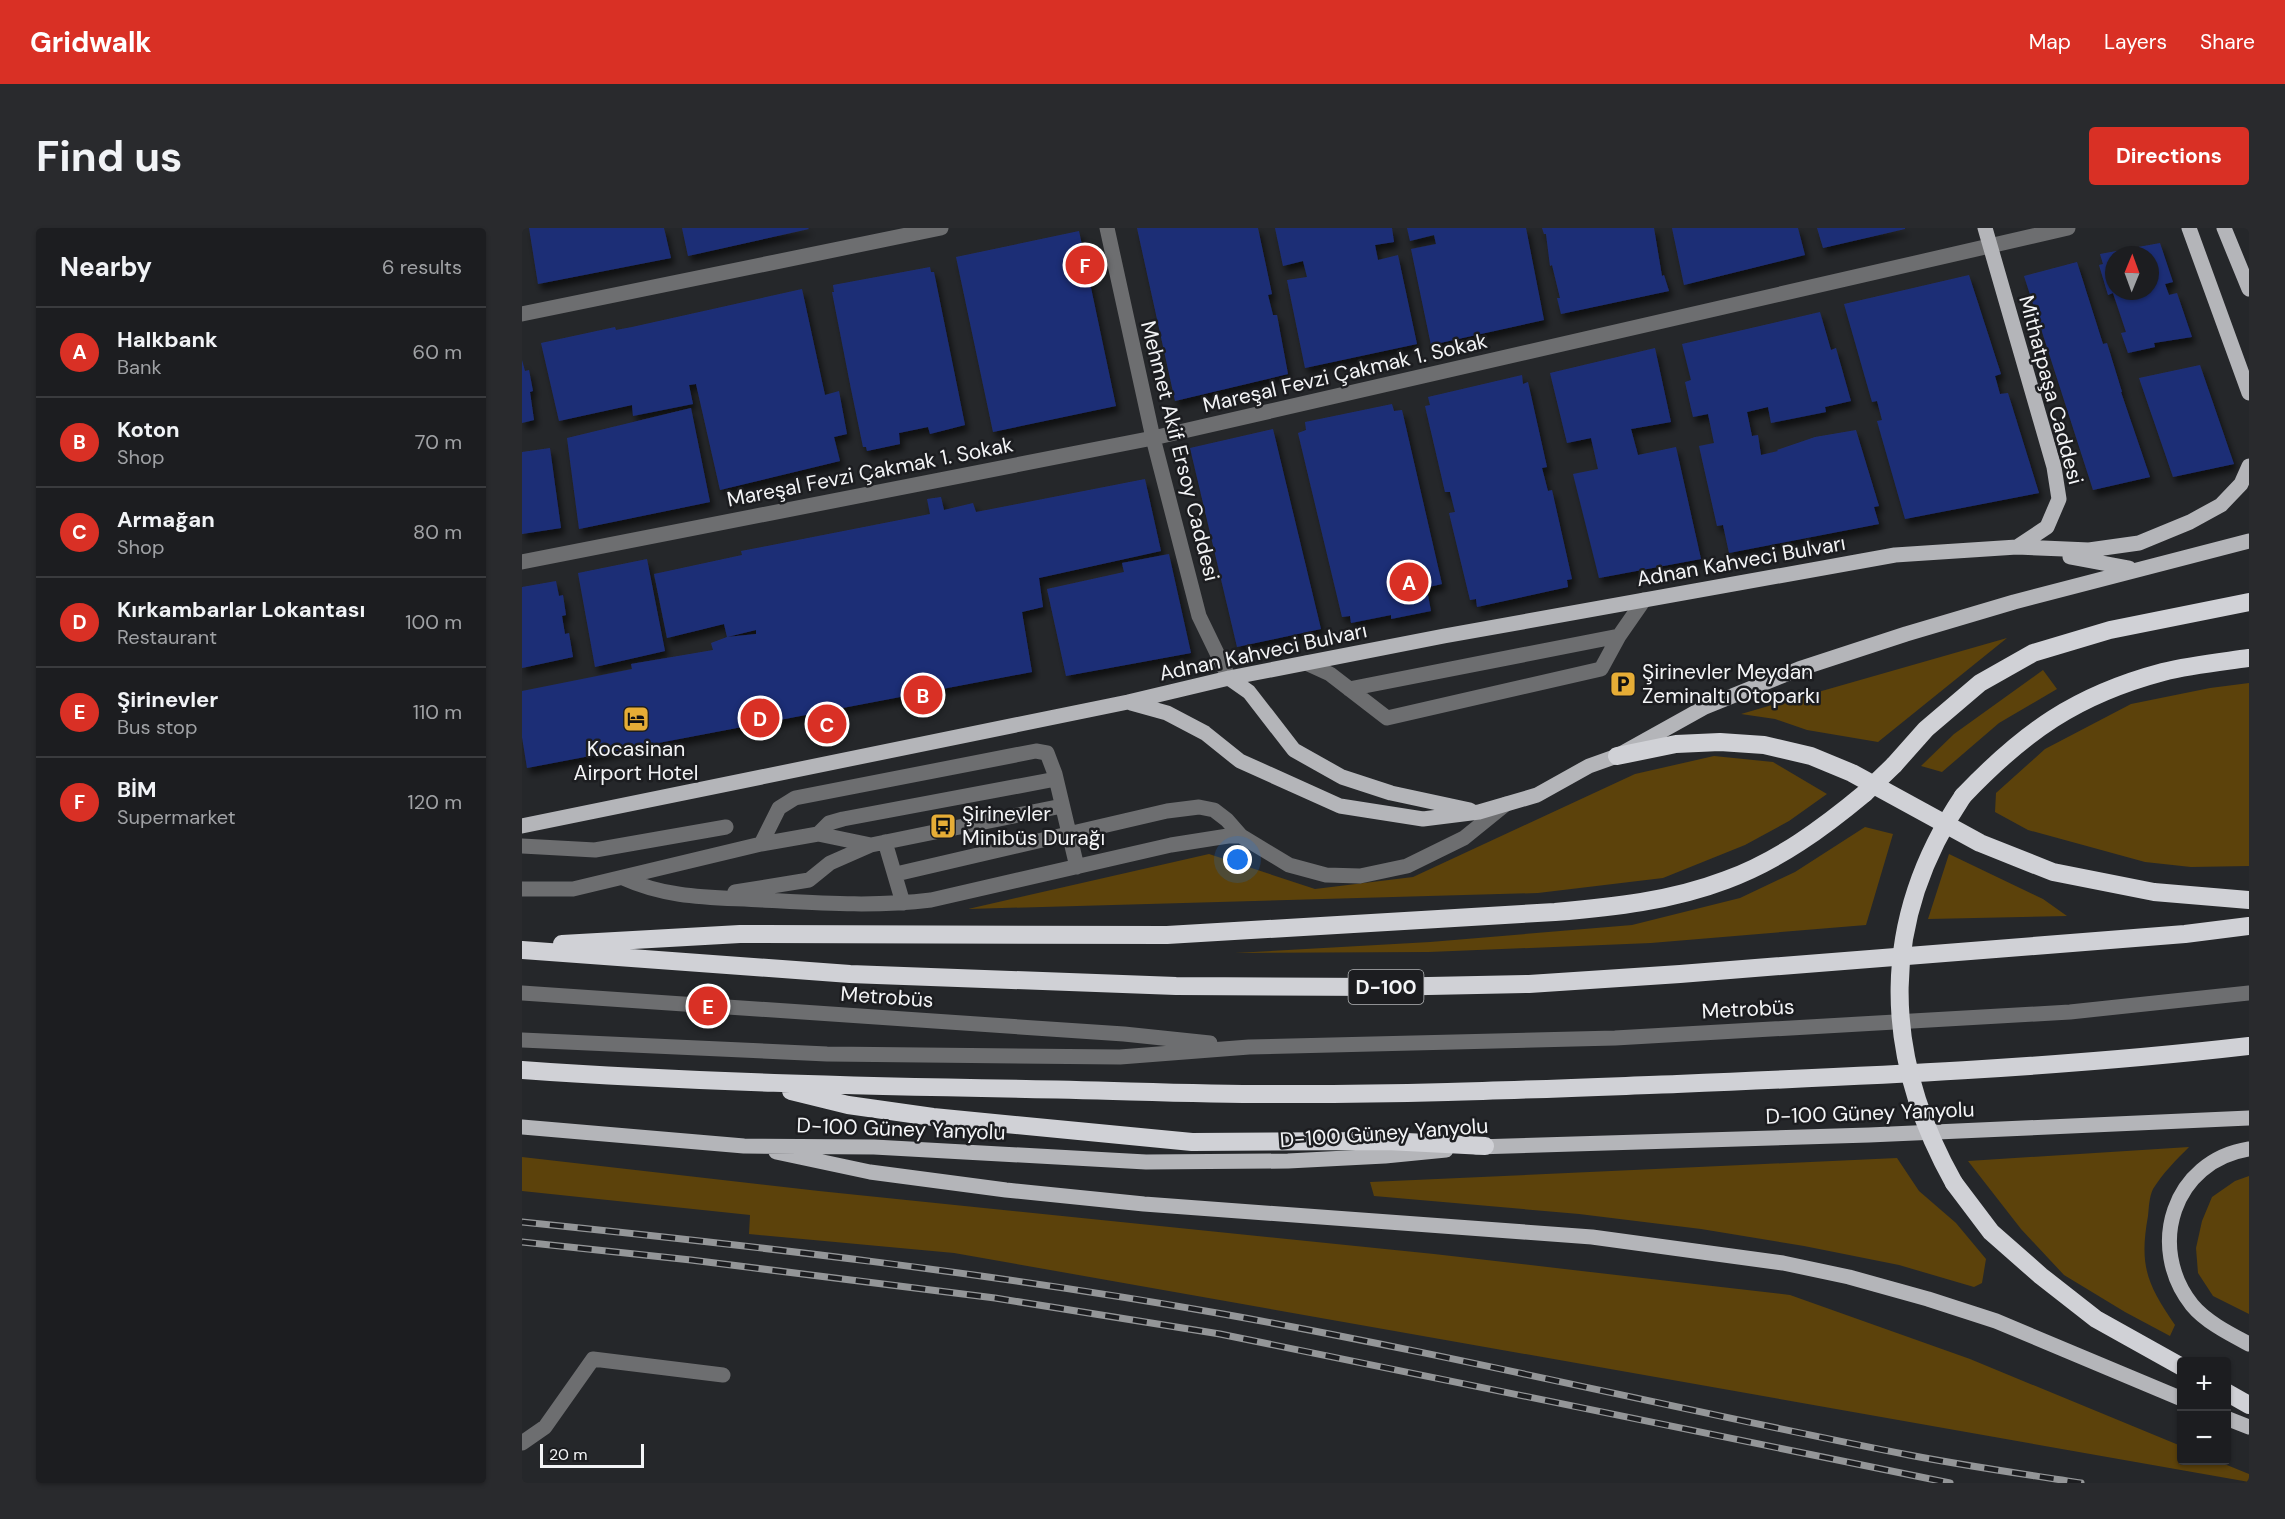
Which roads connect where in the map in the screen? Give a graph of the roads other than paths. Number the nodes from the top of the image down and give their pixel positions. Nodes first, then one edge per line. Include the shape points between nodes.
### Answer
1 (941, 228) edge
2 (1107, 228) edge
3 (1985, 228) edge
4 (2068, 228) edge
5 (2188, 228) edge
6 (2224, 228) edge
7 (1991, 246) junction
8 (2249, 289) edge
9 (522, 314) edge
10 (2249, 393) edge
11 (1153, 438) junction
12 (2249, 466) edge
13 (2249, 541) edge
14 (2017, 547) junction
15 (522, 562) edge
16 (2135, 569) junction
17 (1644, 600) junction
18 (2249, 602) edge
19 (1619, 636) junction
20 (2249, 658) edge
21 (1306, 663) junction
22 (1229, 678) junction
23 (1349, 689) junction
24 (1128, 702) junction
25 (1617, 756) junction
26 (1056, 779) junction
27 (1506, 804) junction
28 (1062, 806) junction
29 (1479, 812) junction
30 (522, 826) edge
31 (726, 827) dead end
32 (1069, 832) junction
33 (818, 834) junction
34 (1241, 836) junction
35 (878, 843) junction
36 (761, 844) junction
37 (522, 846) edge
38 (1077, 867) junction
39 (896, 874) junction
40 (623, 878) junction
41 (522, 889) edge
42 (706, 897) junction
43 (2249, 900) edge
44 (903, 903) junction
45 (2249, 926) edge
46 (522, 948) edge
47 (522, 993) edge
48 (2249, 993) edge
49 (522, 1040) edge
50 (2249, 1046) edge
51 (1249, 1047) junction
52 (522, 1070) edge
53 (751, 1082) junction
54 (2249, 1118) edge
55 (522, 1127) edge
56 (744, 1146) junction
57 (1485, 1146) junction
58 (2249, 1149) edge
59 (2249, 1344) edge
60 (2177, 1365) edge
61 (723, 1375) dead end
62 (2231, 1395) edge
63 (2177, 1397) edge
64 (2249, 1405) edge
65 (2231, 1420) edge
66 (2249, 1428) edge
67 (522, 1443) edge

1 - 9 street
2 - 11 street, Mehmet Akif Ersoy Caddesi
3 - 7 main road, Mithatpaşa Caddesi
4 - 7 street, Mareşal Fevzi Çakmak 1. Sokak
5 - 10 main road
6 - 8 main road
7 - 11 street, Mareşal Fevzi Çakmak 1. Sokak
7 - 14 main road, Mithatpaşa Caddesi via 2054,467 2059,499 2047,527
11 - 15 street, Mareşal Fevzi Çakmak 1. Sokak
11 - 22 street, Mehmet Akif Ersoy Caddesi via 1199,615
12 - 14 main road via 2241,484 2221,505 2139,543 2089,550
13 - 16 main road
14 - 16 main road
14 - 17 main road, Adnan Kahveci Bulvarı via 1895,555
16 - 25 main road via 1928,627 1799,669 1705,707
17 - 19 street
17 - 21 main road, Adnan Kahveci Bulvarı
18 - 46 highway, bridge via 2110,630 2033,652 1980,683 1926,729 1865,793 1805,839 1726,880 1671,896 1555,912 1167,935 740,934
19 - 23 street
19 - 23 street via 1601,669 1387,718
20 - 60 highway, bridge via 2164,672 2115,687 2037,728 1996,761 1963,796 1935,842 1919,880 1900,976 1903,1047 1913,1092 1937,1153 1954,1183 1990,1232 2041,1276 2096,1319
21 - 22 main road, Adnan Kahveci Bulvarı
21 - 23 street
22 - 24 main road, Adnan Kahveci Bulvarı
22 - 29 main road via 1249,692 1294,750 1342,777 1391,793
24 - 29 main road via 1167,713 1204,733 1240,761 1340,806 1423,819
24 - 30 main road, Adnan Kahveci Bulvarı
25 - 27 main road via 1589,766 1537,795
25 - 43 highway via 1676,744 1720,742 1792,751 1852,773 1980,843 2054,872 2154,892
26 - 28 street
26 - 33 street via 829,822
26 - 36 street via 1047,753 1035,751 795,798 779,808
27 - 29 main road
27 - 34 street via 1464,838 1407,866 1360,876 1326,875 1289,865
28 - 32 street
28 - 35 street
31 - 37 street via 595,850
32 - 34 street via 1199,807 1214,810
32 - 38 street
32 - 39 street
33 - 35 street
33 - 36 street
34 - 38 street via 1171,845
35 - 39 street
35 - 42 street via 830,863 809,880
36 - 40 street
38 - 44 street
39 - 44 street
40 - 41 street via 573,889
40 - 42 street via 651,890
42 - 44 street via 837,904
45 - 46 highway, D-100 via 1692,974 1392,987 996,981 850,974
47 - 51 street, Metrobüs via 1124,1034
48 - 51 street, Metrobüs via 2070,1012 1626,1038
49 - 51 street, Metrobüs via 850,1054 1120,1057
50 - 53 highway via 1996,1069 1425,1093 1267,1094
52 - 53 highway
53 - 57 highway via 848,1105 1192,1142 1387,1141
54 - 57 main road, D-100 Güney Yanyolu
55 - 56 main road, D-100 Güney Yanyolu
56 - 57 main road, D-100 Güney Yanyolu via 874,1147 1146,1162 1385,1156
56 - 63 main road via 870,1172 1006,1190 1592,1237 1783,1263 1894,1289 1996,1321
58 - 59 main road via 2214,1162 2192,1180 2174,1211 2168,1237 2170,1258 2193,1305
61 - 67 street via 593,1359 545,1427
62 - 64 highway
65 - 66 main road

